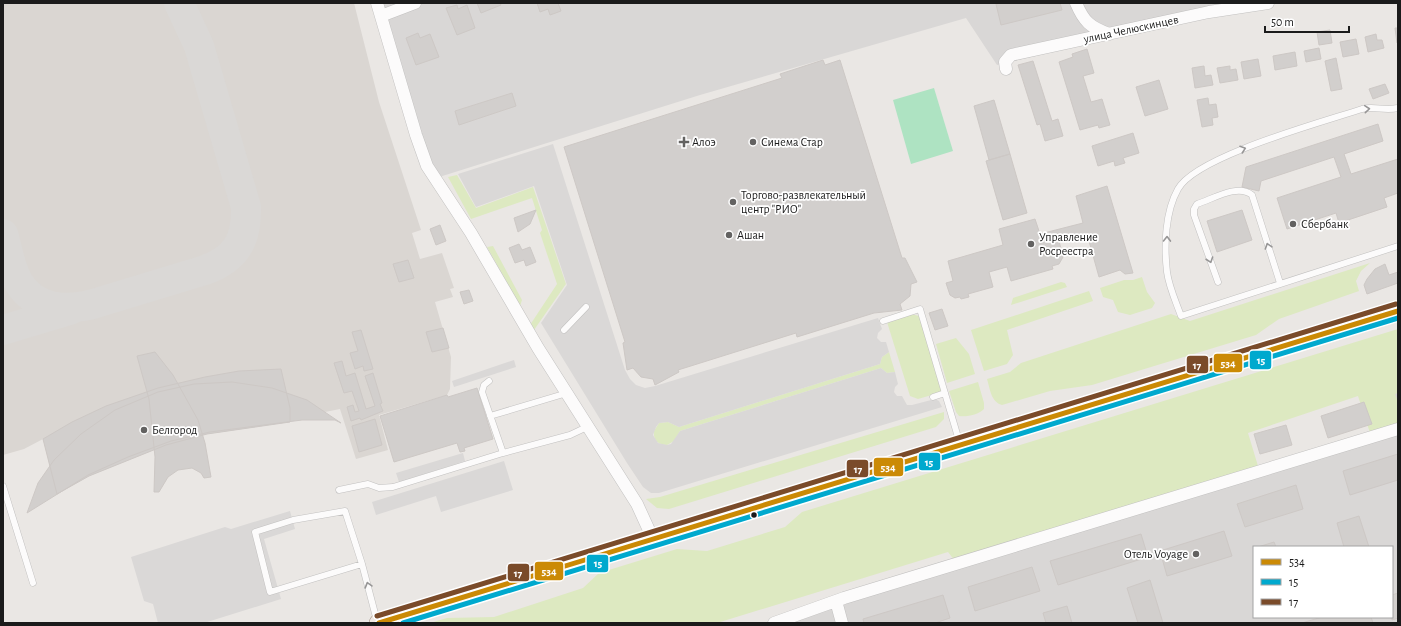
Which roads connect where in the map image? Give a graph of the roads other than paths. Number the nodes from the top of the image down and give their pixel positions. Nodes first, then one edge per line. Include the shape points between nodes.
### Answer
1 (377, 3) edge
2 (415, 3) edge
3 (1076, 3) edge
4 (1268, 3) edge
5 (381, 16) junction
6 (1109, 34) junction
7 (1006, 69) dead end
8 (1398, 108) edge
9 (1398, 246) edge
10 (1218, 282) dead end
11 (1280, 283) junction
12 (586, 307) dead end
13 (1398, 311) edge
14 (883, 321) dead end
15 (564, 330) dead end
16 (489, 381) dead end
17 (568, 393) junction
18 (945, 393) junction
19 (933, 397) dead end
20 (490, 416) junction
21 (588, 426) junction
22 (1398, 429) edge
23 (961, 445) junction
24 (504, 453) junction
25 (4, 489) edge
26 (339, 490) dead end
27 (653, 540) junction
28 (362, 564) junction
29 (33, 583) dead end
30 (836, 601) junction
31 (378, 623) edge
32 (774, 623) edge
33 (842, 623) edge

1 - 5 street
2 - 5 street
3 - 6 street via 1081,17 1093,28
4 - 6 street, улица Челюскинцев via 1209,12
5 - 17 street via 427,166 471,233 538,348
6 - 7 street, улица Челюскинцев via 1011,55 1005,62
11 -> 8 lane via 1181,316 1169,278 1167,251 1170,208 1178,188 1188,176 1230,153 1362,109
9 - 11 lane
11 -> 10 lane via 1252,195 1246,190 1238,189 1197,204 1194,209
12 - 15 lane
13 - 23 main road
14 - 18 lane via 920,309
16 - 20 lane via 482,389
17 - 20 lane
17 - 21 street
18 - 19 lane
18 - 23 lane
20 - 24 lane
21 - 24 lane via 570,435
21 - 27 street via 637,504
22 - 30 street
23 - 27 main road
24 - 26 lane via 393,487 380,488 368,484
25 - 29 lane
27 - 31 main road
28 - 28 lane via 270,592 255,532 293,520 345,511
31 -> 28 lane
30 - 32 street
30 - 33 street

